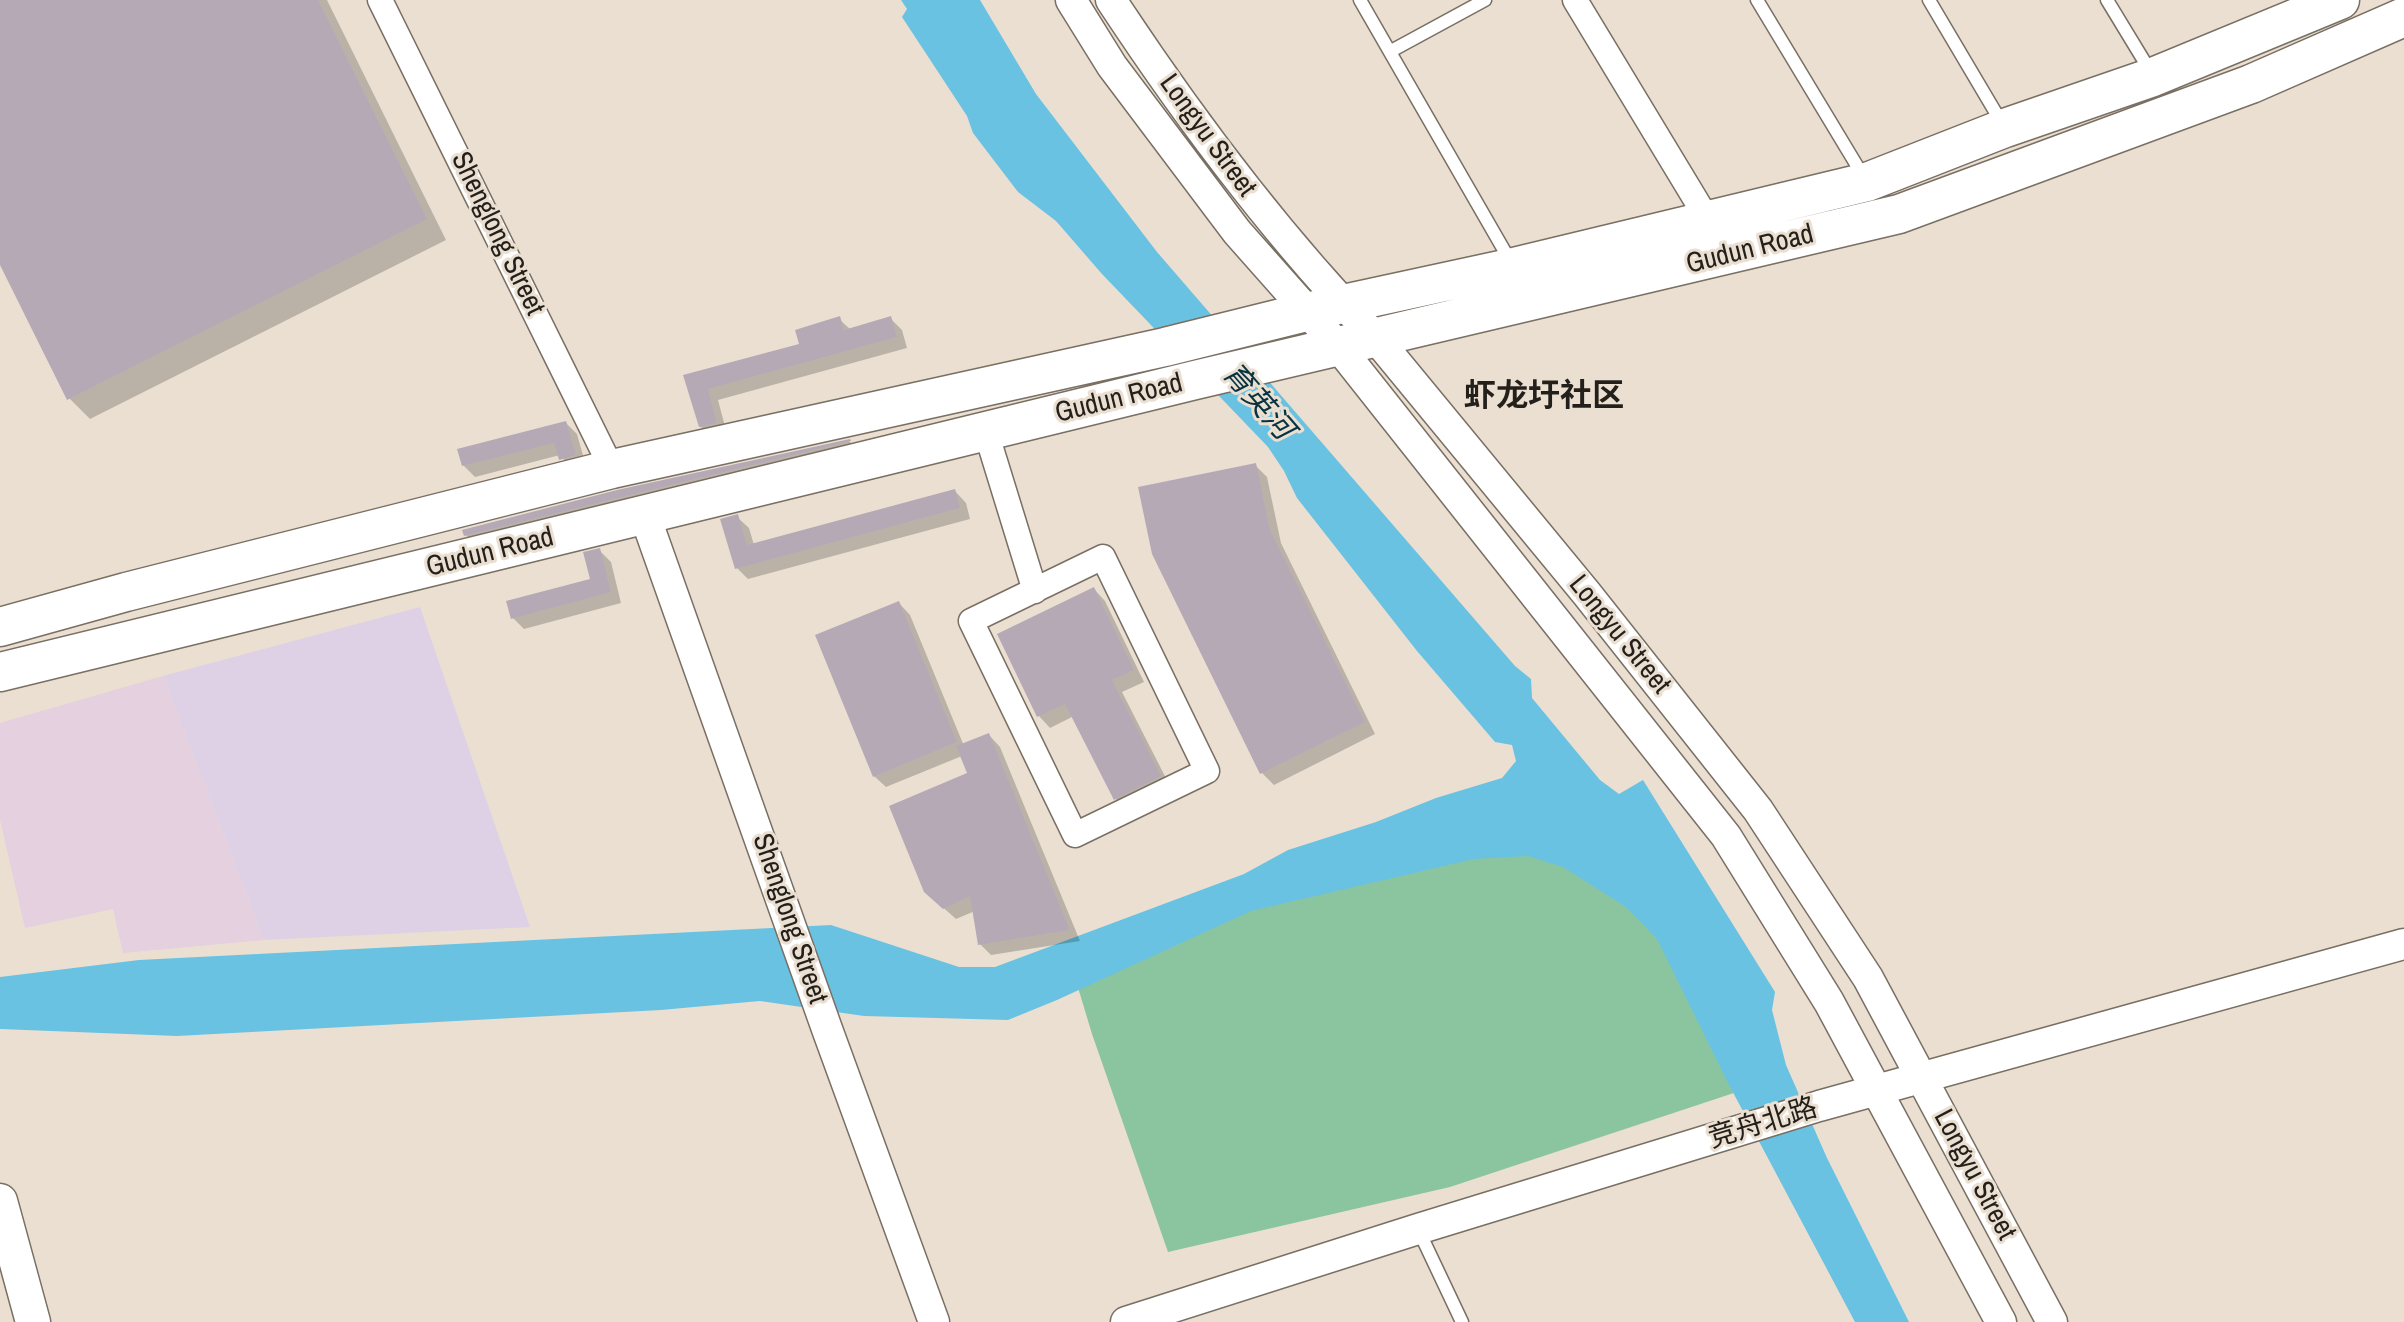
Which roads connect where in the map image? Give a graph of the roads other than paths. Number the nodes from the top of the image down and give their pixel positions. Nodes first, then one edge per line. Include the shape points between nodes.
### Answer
1 (380, 0) edge
2 (1071, 0) edge
3 (1111, 0) edge
4 (1360, 0) edge
5 (1485, 0) edge
6 (1575, 0) edge
7 (1757, 0) edge
8 (1929, 0) edge
9 (2107, 0) edge
10 (2340, 0) edge
11 (2404, 17) edge
12 (1391, 51) junction
13 (2153, 77) junction
14 (2005, 128) junction
15 (1867, 182) junction
16 (1708, 220) junction
17 (1514, 267) junction
18 (1343, 304) junction
19 (1306, 312) junction
20 (1376, 338) junction
21 (1338, 346) junction
22 (986, 432) junction
23 (612, 469) junction
24 (645, 516) junction
25 (1035, 591) junction
26 (0, 627) edge
27 (0, 672) edge
28 (2404, 944) edge
29 (1921, 1077) junction
30 (1877, 1092) junction
31 (0, 1201) edge
32 (1418, 1229) junction
33 (33, 1322) edge
34 (934, 1322) edge
35 (1126, 1322) edge
36 (1462, 1322) edge
37 (2001, 1322) edge
38 (2052, 1322) edge

1 - 23 street, Shenglong Street
2 - 19 street, Longyu Street via 1112,66 1227,219
3 - 18 street, Longyu Street via 1263,213
4 - 12 lane
5 - 12 lane
6 - 16 street
7 - 15 lane
8 - 14 lane
9 - 13 lane
10 - 13 main road, Gudun Road
11 - 20 main road, Gudun Road via 2251,84 1899,214
12 - 17 lane
13 - 14 main road, Gudun Road
14 - 15 main road, Gudun Road
15 - 16 main road, Gudun Road
16 - 17 main road, Gudun Road
17 - 18 main road, Gudun Road
18 - 19 main road, Gudun Road
18 - 20 street, Longyu Street
19 - 21 street, Longyu Street
19 - 23 main road, Gudun Road
20 - 21 main road, Gudun Road
20 - 29 street, Longyu Street via 1758,810 1868,978
21 - 22 main road, Gudun Road
21 - 30 street, Longyu Street via 1726,836 1829,1002
22 - 24 main road, Gudun Road
22 - 25 street
23 - 26 main road, Gudun Road
24 - 27 main road, Gudun Road
24 - 34 street, Shenglong Street
25 - 25 street via 971,621 1075,835 1207,771 1103,557
28 - 29 street, 竞舟北路
29 - 30 street, 竞舟北路
29 - 38 street, Longyu Street
30 - 32 street, 竞舟北路
30 - 37 street, Longyu Street
31 - 33 main road
32 - 35 street, 竞舟北路
32 - 36 lane

